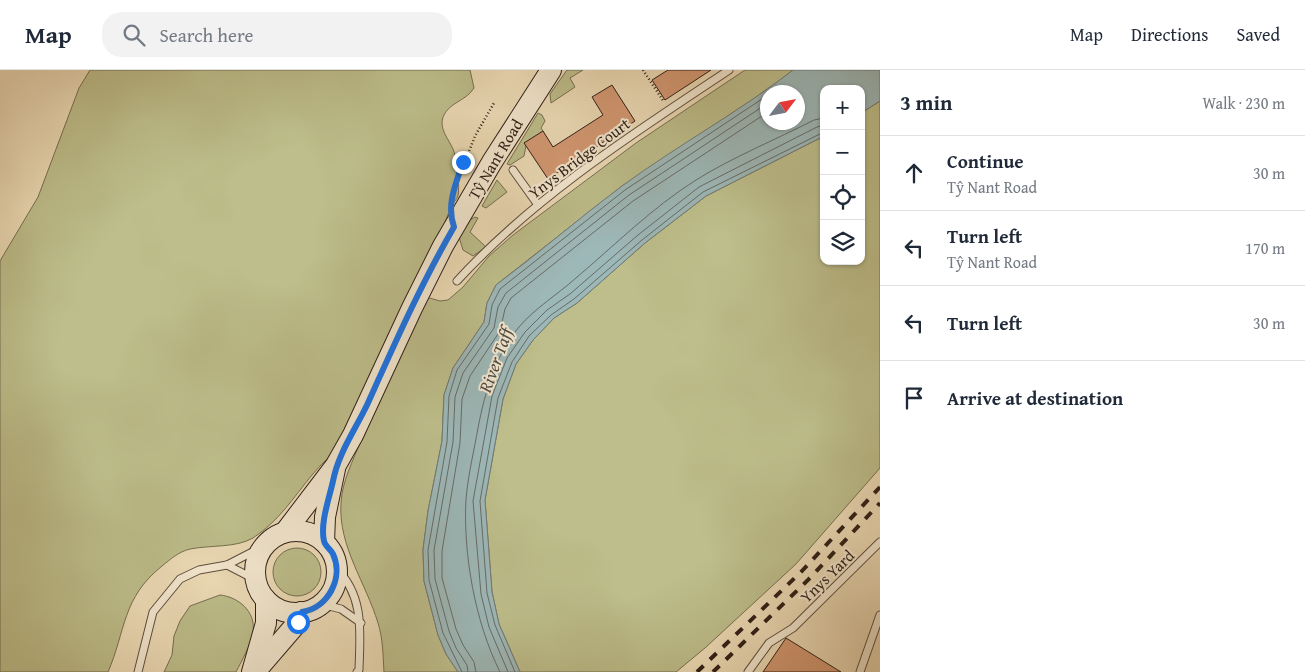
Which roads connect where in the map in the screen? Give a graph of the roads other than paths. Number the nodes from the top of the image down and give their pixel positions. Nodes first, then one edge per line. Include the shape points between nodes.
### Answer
1 (551, 70) edge
2 (729, 70) edge
3 (513, 170) dead end
4 (538, 205) junction
5 (457, 281) dead end
6 (336, 465) junction
7 (284, 532) junction
8 (324, 542) junction
9 (880, 542) edge
10 (262, 547) junction
11 (227, 565) junction
12 (336, 568) junction
13 (256, 580) junction
14 (266, 600) junction
15 (321, 604) junction
16 (302, 612) junction
17 (880, 615) edge
18 (361, 623) junction
19 (358, 671) edge
20 (138, 672) edge
21 (253, 672) edge
22 (748, 672) edge
23 (860, 672) edge

1 - 6 main road, Tŷ Nant Road via 443,246
2 - 4 lane, Ynys Bridge Court via 590,165
3 - 4 lane
4 - 5 lane, Ynys Bridge Court via 487,248
6 - 7 main road, Tŷ Nant Road
6 - 8 main road, Tŷ Nant Road via 325,518
7 - 8 main road via 299,530
7 - 10 main road, Tŷ Nant Road
8 - 12 main road, Tŷ Nant Road via 333,554
9 - 22 lane, Ynys Yard via 793,628 769,643
10 - 11 lane
10 - 13 main road via 256,560
11 - 13 lane
11 - 20 lane via 199,570 180,580 166,593 154,612
12 - 15 main road via 336,580
12 - 18 lane via 346,578 356,599
13 - 14 main road
14 - 16 main road via 278,609
14 - 21 main road via 266,623
15 - 16 main road
15 - 18 lane via 341,609
16 - 21 main road via 298,622
17 - 23 lane
18 - 19 lane

